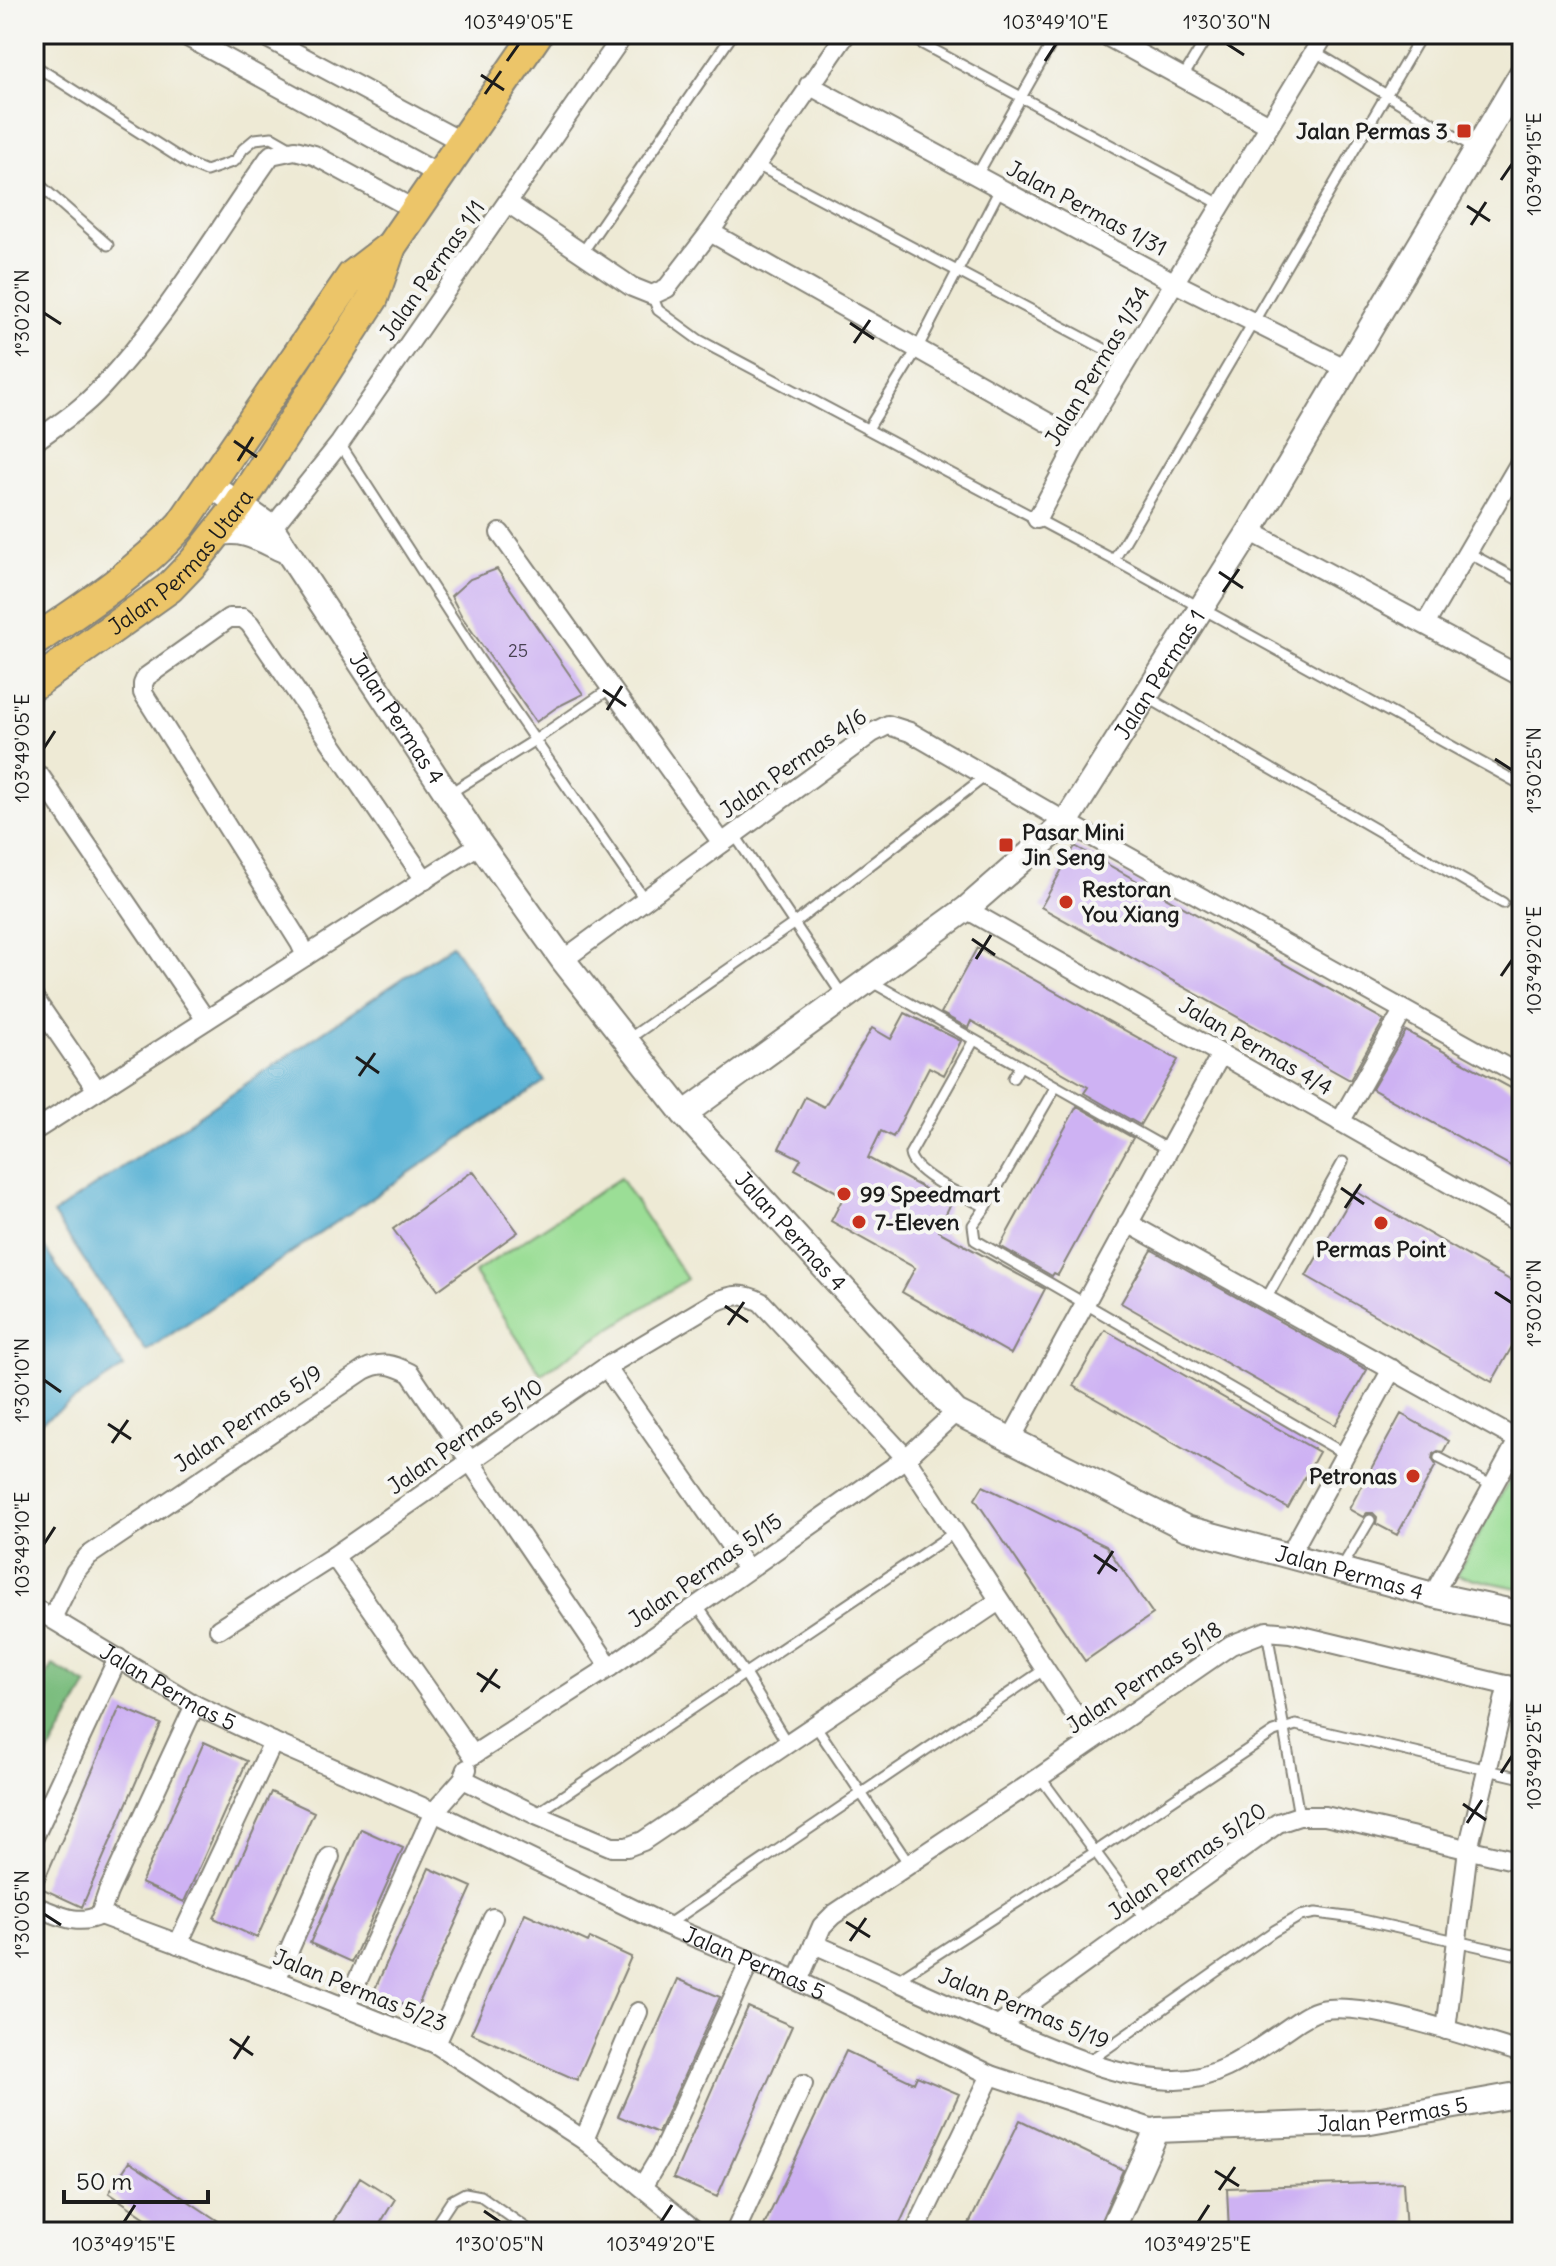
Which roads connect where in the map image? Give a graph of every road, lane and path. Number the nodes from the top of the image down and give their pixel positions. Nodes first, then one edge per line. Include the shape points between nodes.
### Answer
1 (260, 34) edge
2 (537, 34) edge
3 (624, 34) edge
4 (733, 34) edge
5 (846, 34) edge
6 (904, 34) edge
7 (1057, 34) edge
8 (1103, 34) edge
9 (1209, 34) edge
10 (1325, 34) edge
11 (1422, 34) edge
12 (187, 35) edge
13 (1314, 51) junction
14 (34, 65) edge
15 (34, 73) edge
16 (47, 73) junction
17 (1522, 73) edge
18 (1183, 77) junction
19 (809, 85) junction
20 (1387, 96) junction
21 (1022, 97) junction
22 (1269, 125) junction
23 (462, 142) junction
24 (1477, 149) junction
25 (295, 150) junction
26 (755, 164) junction
27 (440, 175) junction
28 (977, 175) junction
29 (34, 180) edge
30 (1000, 189) junction
31 (508, 203) junction
32 (1222, 205) junction
33 (415, 210) junction
34 (710, 232) junction
35 (108, 245) dead end
36 (391, 246) junction
37 (582, 253) junction
38 (958, 270) junction
39 (1175, 283) junction
40 (652, 295) junction
41 (1254, 322) junction
42 (916, 351) junction
43 (1127, 361) junction
44 (1345, 368) junction
45 (868, 429) junction
46 (1079, 440) junction
47 (34, 442) edge
48 (340, 443) junction
49 (1521, 463) edge
50 (211, 485) junction
51 (239, 505) junction
52 (1037, 519) junction
53 (272, 528) junction
54 (1250, 531) junction
55 (500, 533) dead end
56 (217, 534) junction
57 (284, 550) junction
58 (1467, 552) junction
59 (1114, 560) junction
60 (1522, 582) edge
61 (1201, 609) junction
62 (1426, 623) junction
63 (34, 641) edge
64 (1522, 677) edge
65 (34, 684) edge
66 (611, 688) junction
67 (1147, 697) junction
68 (535, 740) junction
69 (34, 773) edge
70 (987, 775) junction
71 (1522, 785) edge
72 (447, 795) junction
73 (1066, 822) junction
74 (728, 838) junction
75 (480, 844) junction
76 (425, 880) junction
77 (645, 900) junction
78 (1503, 903) dead end
79 (966, 909) junction
80 (796, 922) junction
81 (306, 956) junction
82 (563, 960) junction
83 (869, 981) junction
84 (34, 998) edge
85 (845, 998) junction
86 (1403, 1011) junction
87 (206, 1020) junction
88 (627, 1040) junction
89 (974, 1040) junction
90 (1221, 1054) junction
91 (1020, 1066) junction
92 (1522, 1076) edge
93 (1013, 1078) dead end
94 (1056, 1086) junction
95 (97, 1090) junction
96 (684, 1114) junction
97 (1340, 1122) junction
98 (34, 1131) edge
99 (1169, 1150) junction
100 (1343, 1162) dead end
101 (986, 1207) junction
102 (1128, 1223) junction
103 (1522, 1225) edge
104 (1266, 1299) junction
105 (1084, 1305) junction
106 (606, 1367) junction
107 (1392, 1369) junction
108 (956, 1412) junction
109 (1520, 1436) edge
110 (1011, 1439) junction
111 (1345, 1454) junction
112 (906, 1458) junction
113 (1439, 1458) dead end
114 (471, 1462) junction
115 (1493, 1486) junction
116 (1370, 1520) dead end
117 (955, 1532) junction
118 (334, 1556) junction
119 (1289, 1556) junction
120 (747, 1569) junction
121 (1340, 1570) junction
122 (1433, 1595) junction
123 (999, 1601) junction
124 (697, 1605) junction
125 (34, 1608) edge
126 (1522, 1614) edge
127 (52, 1618) junction
128 (219, 1629) dead end
129 (1267, 1631) junction
130 (118, 1658) junction
131 (610, 1667) junction
132 (1045, 1669) junction
133 (745, 1674) junction
134 (1515, 1687) edge
135 (195, 1705) junction
136 (815, 1725) junction
137 (1285, 1728) junction
138 (1091, 1739) junction
139 (273, 1742) junction
140 (787, 1743) junction
141 (473, 1755) junction
142 (1489, 1770) junction
143 (1040, 1777) junction
144 (1522, 1778) edge
145 (463, 1779) junction
146 (863, 1793) junction
147 (434, 1812) junction
148 (536, 1815) junction
149 (1299, 1816) junction
150 (34, 1837) edge
151 (1468, 1849) junction
152 (1095, 1852) junction
153 (330, 1857) dead end
154 (1522, 1862) edge
155 (909, 1864) junction
156 (34, 1906) edge
157 (100, 1915) junction
158 (493, 1918) dead end
159 (1145, 1919) junction
160 (666, 1925) junction
161 (1456, 1940) junction
162 (178, 1944) junction
163 (814, 1944) junction
164 (1522, 1956) edge
165 (750, 1961) junction
166 (276, 1980) junction
167 (897, 1980) junction
168 (798, 1981) junction
169 (345, 2008) junction
170 (638, 2012) dead end
171 (997, 2027) junction
172 (1446, 2030) junction
173 (436, 2044) junction
174 (1522, 2053) edge
175 (1086, 2063) junction
176 (991, 2075) junction
177 (803, 2084) dead end
178 (1522, 2094) edge
179 (1157, 2130) junction
180 (584, 2140) junction
181 (642, 2187) junction
182 (434, 2228) edge
183 (448, 2232) edge
184 (532, 2232) edge
185 (697, 2232) edge
186 (735, 2232) edge
187 (915, 2232) edge
188 (1111, 2232) edge

1 - 23 street
2 - 23 main road, Jalan Permas Utara
3 - 31 street, Jalan Permas 1/1
4 - 37 lane
5 - 19 street
6 - 21 lane
7 - 21 lane
8 - 18 street
9 - 18 lane
10 - 13 street, Jalan Permas 1/34
11 - 20 lane
12 - 27 street
13 - 20 lane
13 - 22 street, Jalan Permas 1/34
14 - 16 lane
15 - 16 lane
16 - 25 lane via 206,171 235,161 255,139 272,137
17 - 24 street, Jalan Permas 1
18 - 22 street
19 - 26 street
19 - 28 street, Jalan Permas 1/31
20 - 24 lane
20 - 41 lane
21 - 28 lane
21 - 32 lane
22 - 32 street, Jalan Permas 1/34
23 - 27 main road, Jalan Permas Utara
24 - 44 street, Jalan Permas 1
25 - 33 street via 314,155
25 - 47 street via 271,155 157,319 101,389
26 - 34 street
26 - 38 lane
27 - 33 main road, Jalan Permas Utara
28 - 30 street, Jalan Permas 1/31
29 - 35 lane
30 - 38 lane
30 - 39 street, Jalan Permas 1/31
31 - 37 street
31 - 48 street, Jalan Permas 1/1
32 - 39 street, Jalan Permas 1/34
33 - 36 main road, Jalan Permas Utara
34 - 40 street via 667,288
34 - 42 street
36 - 50 main road, Jalan Permas Utara via 352,276
36 - 51 main road, Jalan Permas Utara via 373,298
37 - 40 street
38 - 42 lane
38 - 43 lane
39 - 41 street, Jalan Permas 1/31
39 - 43 street, Jalan Permas 1/34
40 - 45 lane via 658,310 699,340
41 - 44 street, Jalan Permas 1/31
41 - 59 lane
42 - 45 lane
42 - 46 street
43 - 46 street, Jalan Permas 1/34
44 - 54 street, Jalan Permas 1
45 - 52 lane
46 - 52 street, Jalan Permas 1/34
48 - 53 street, Jalan Permas 1/1
48 - 68 lane
49 - 58 street
50 - 51 street, Jalan Permas 4
50 - 63 main road, Jalan Permas Utara via 155,553
51 - 53 street, Jalan Permas 4
51 - 56 main road, Jalan Permas Utara
52 - 59 lane
53 - 57 street, Jalan Permas 4
54 - 61 street, Jalan Permas 1
54 - 62 street
55 - 66 street
56 - 57 street via 246,533
56 - 65 main road, Jalan Permas Utara via 169,588
57 - 72 street, Jalan Permas 4
58 - 60 lane
58 - 62 street
59 - 61 lane
61 - 67 street, Jalan Permas 1
61 - 71 lane
62 - 64 street
66 - 68 lane
66 - 74 street
67 - 73 street, Jalan Permas 1
67 - 78 lane
68 - 72 lane
68 - 77 lane
69 - 87 street
70 - 73 street, Jalan Permas 4/6
70 - 74 street, Jalan Permas 4/6 via 888,725
70 - 80 lane
72 - 75 street, Jalan Permas 4
73 - 79 street, Jalan Permas 1
73 - 86 street, Jalan Permas 4/6
74 - 77 street, Jalan Permas 4/6
74 - 80 lane
75 - 76 street
75 - 82 street, Jalan Permas 4
76 - 81 street
76 - 81 street via 250,624 229,618 146,677 143,693
77 - 82 street, Jalan Permas 4/6
79 - 83 street, Jalan Permas 1
79 - 90 street, Jalan Permas 4/4
80 - 85 lane
80 - 88 lane
81 - 87 street
82 - 88 street, Jalan Permas 4
83 - 85 street, Jalan Permas 1
83 - 89 lane
84 - 95 street
85 - 96 street, Jalan Permas 1
86 - 92 street, Jalan Permas 4/6
86 - 97 street
87 - 95 street
88 - 96 street, Jalan Permas 4
89 - 91 lane
89 - 101 lane via 910,1159 919,1171
90 - 97 street, Jalan Permas 4/4
90 - 99 street
91 - 93 lane
91 - 94 lane
94 - 99 lane
94 - 101 lane
95 - 98 street
96 - 108 street, Jalan Permas 4
97 - 103 street, Jalan Permas 4/4
99 - 102 street
100 - 104 lane
101 - 105 lane via 973,1225 975,1240
102 - 104 street
102 - 105 street
104 - 107 street
105 - 110 street
105 - 111 lane
106 - 112 street, Jalan Permas 5/10 via 715,1302 745,1294 761,1302
106 - 114 street, Jalan Permas 5/10
106 - 120 street
107 - 109 street
107 - 111 street
108 - 110 street, Jalan Permas 4
108 - 112 street, Jalan Permas 5/15
109 - 115 street
110 - 119 street, Jalan Permas 4 via 1186,1528
111 - 119 street
112 - 117 street
112 - 120 street, Jalan Permas 5/15
113 - 115 lane
114 - 118 street, Jalan Permas 5/10
114 - 127 street, Jalan Permas 5/9 via 410,1373 379,1363 88,1556
114 - 131 street
115 - 122 street
116 - 121 lane
117 - 123 street
117 - 133 lane
118 - 128 street, Jalan Permas 5/10
118 - 141 street
119 - 121 street, Jalan Permas 4
120 - 124 street, Jalan Permas 5/15
121 - 122 street, Jalan Permas 4
122 - 126 street, Jalan Permas 4
123 - 132 street
123 - 136 street
124 - 131 street, Jalan Permas 5/15
124 - 133 lane
125 - 127 street, Jalan Permas 5
127 - 130 street, Jalan Permas 5
129 - 134 street
129 - 137 lane
129 - 138 street, Jalan Permas 5/18 via 1231,1645
130 - 135 street, Jalan Permas 5
130 - 150 street
131 - 141 street, Jalan Permas 5/15
132 - 138 street
132 - 146 lane
133 - 140 lane
133 - 148 lane
134 - 142 street
135 - 139 street, Jalan Permas 5
135 - 157 street
136 - 140 street
136 - 146 lane
137 - 142 lane via 1296,1725
137 - 149 lane
137 - 152 lane
138 - 143 street, Jalan Permas 5/18
139 - 147 street, Jalan Permas 5
139 - 162 street
140 - 148 street via 627,1847 612,1847
141 - 145 street
142 - 144 lane
142 - 151 street
143 - 152 lane
143 - 155 street, Jalan Permas 5/18
145 - 147 street
145 - 148 street
146 - 155 lane
146 - 160 lane
147 - 160 street, Jalan Permas 5
147 - 169 street
149 - 151 street, Jalan Permas 5/20 via 1325,1816
149 - 159 street, Jalan Permas 5/20 via 1278,1823
151 - 154 street, Jalan Permas 5/20
151 - 161 street
152 - 159 lane
152 - 167 lane
153 - 166 street
155 - 163 street, Jalan Permas 5/18 via 833,1915
156 - 157 street via 86,1922
157 - 162 street, Jalan Permas 5/23
158 - 173 street
159 - 171 street, Jalan Permas 5/20
160 - 165 street, Jalan Permas 5
161 - 164 lane
161 - 172 street
161 - 175 lane via 1354,1918 1300,1916
162 - 166 street, Jalan Permas 5/23
163 - 167 street, Jalan Permas 5/19
163 - 168 street
165 - 168 street, Jalan Permas 5
165 - 181 street
166 - 169 street, Jalan Permas 5/23
167 - 171 street, Jalan Permas 5/19
168 - 176 street, Jalan Permas 5
169 - 173 street, Jalan Permas 5/23
170 - 180 street
171 - 175 street, Jalan Permas 5/19
172 - 174 street, Jalan Permas 5/19
172 - 175 street, Jalan Permas 5/19 via 1363,2010 1321,2010 1215,2073 1176,2080
173 - 180 street, Jalan Permas 5/23
176 - 179 street, Jalan Permas 5
176 - 187 street
177 - 186 street
178 - 179 street, Jalan Permas 5 via 1365,2122
179 - 188 street
180 - 181 street, Jalan Permas 5/23
181 - 185 street, Jalan Permas 5/23
182 - 183 lane
182 - 184 lane via 456,2197 471,2193

